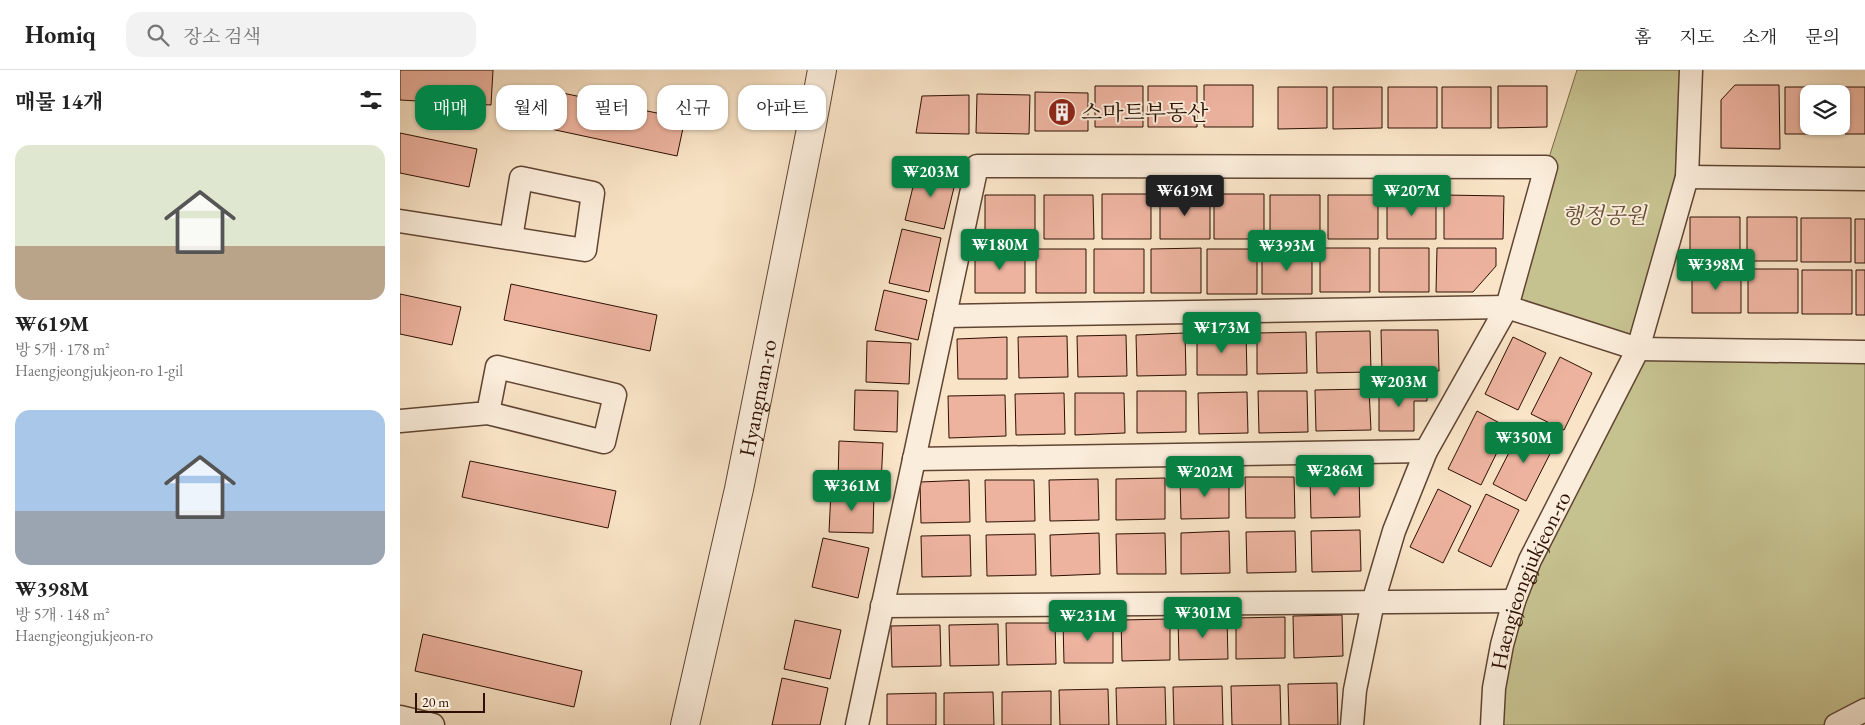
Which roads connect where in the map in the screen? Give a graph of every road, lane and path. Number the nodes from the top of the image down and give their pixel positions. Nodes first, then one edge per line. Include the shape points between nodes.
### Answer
1 (822, 70) edge
2 (1691, 70) edge
3 (1687, 177) junction
4 (1865, 179) edge
5 (400, 220) edge
6 (511, 238) dead end
7 (1506, 307) junction
8 (945, 316) junction
9 (1638, 349) junction
10 (1865, 352) edge
11 (488, 413) junction
12 (400, 421) edge
13 (1426, 452) junction
14 (914, 458) junction
15 (1514, 601) junction
16 (1372, 602) junction
17 (882, 606) junction
18 (1865, 710) edge
19 (685, 725) edge
20 (856, 725) edge
21 (1352, 725) edge
22 (1492, 725) edge
23 (1836, 725) edge

1 - 19 street, Hyangnam-ro via 739,489
2 - 3 street, Haengjeongjukjeon-ro
3 - 4 street
3 - 9 street, Haengjeongjukjeon-ro
5 - 6 street
7 - 8 street
7 - 8 street via 1546,166 978,166
7 - 9 street
7 - 13 street
8 - 14 street
9 - 10 street
9 - 15 street, Haengjeongjukjeon-ro via 1530,560
11 - 11 street via 497,367 615,395 604,442
11 - 12 street
13 - 14 street
13 - 16 street via 1394,531
14 - 17 street
15 - 16 street
15 - 22 street, Haengjeongjukjeon-ro via 1494,688
16 - 17 street
16 - 21 street via 1355,690
17 - 20 street
18 - 23 street

